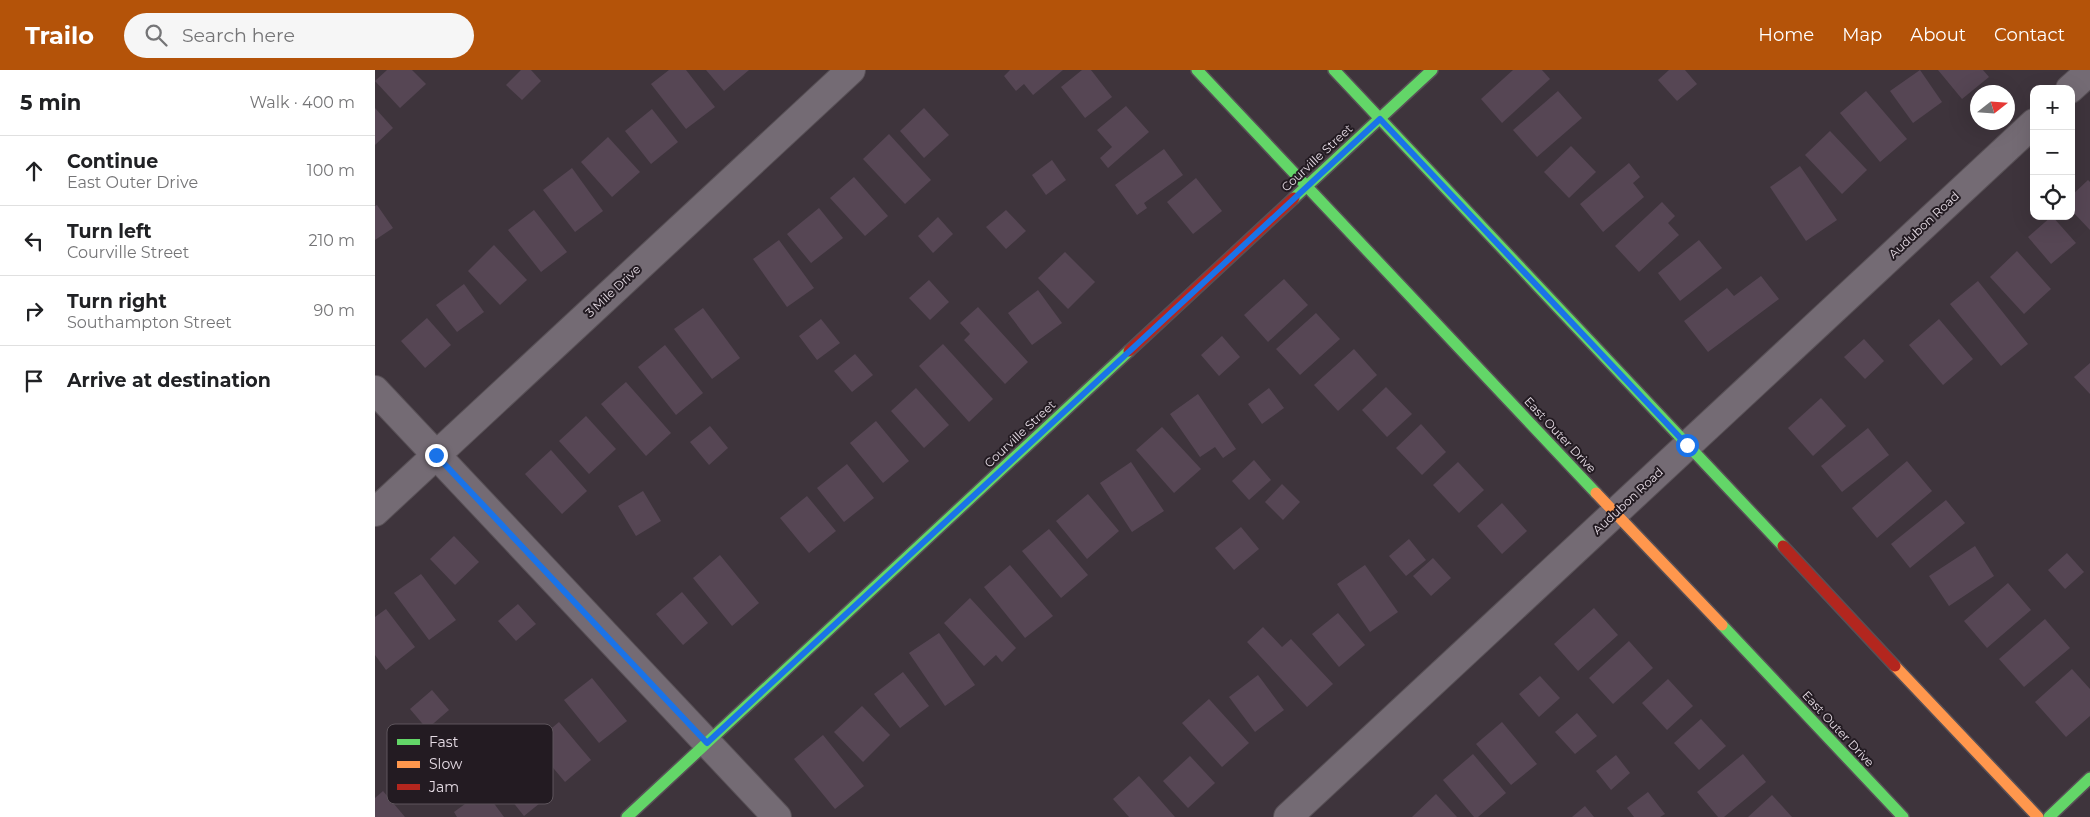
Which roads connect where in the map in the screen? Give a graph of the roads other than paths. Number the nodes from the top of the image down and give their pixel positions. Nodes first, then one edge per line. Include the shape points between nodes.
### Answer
1 (851, 70) edge
2 (1197, 70) edge
3 (1334, 70) edge
4 (1432, 70) edge
5 (2090, 70) edge
6 (2074, 85) edge
7 (1380, 119) junction
8 (2030, 127) edge
9 (1307, 187) junction
10 (375, 390) edge
11 (1687, 445) junction
12 (436, 455) junction
13 (375, 512) edge
14 (1615, 513) junction
15 (707, 743) junction
16 (2090, 778) edge
17 (627, 817) edge
18 (777, 817) edge
19 (1287, 817) edge
20 (1903, 817) edge
21 (2038, 817) edge
22 (2049, 817) edge

1 - 12 street, 3 Mile Drive
2 - 9 street, East Outer Drive
3 - 7 street
4 - 7 street, Courville Street
5 - 6 street
7 - 9 street, Courville Street
7 - 11 street
8 - 11 street, Audubon Road
9 - 14 street, East Outer Drive
9 - 15 street, Courville Street
10 - 12 street
11 - 14 street, Audubon Road
11 - 21 street
12 - 13 street, 3 Mile Drive
12 - 15 street
14 - 19 street, Audubon Road
14 - 20 street, East Outer Drive
15 - 17 street, Courville Street
15 - 18 street
16 - 22 street

